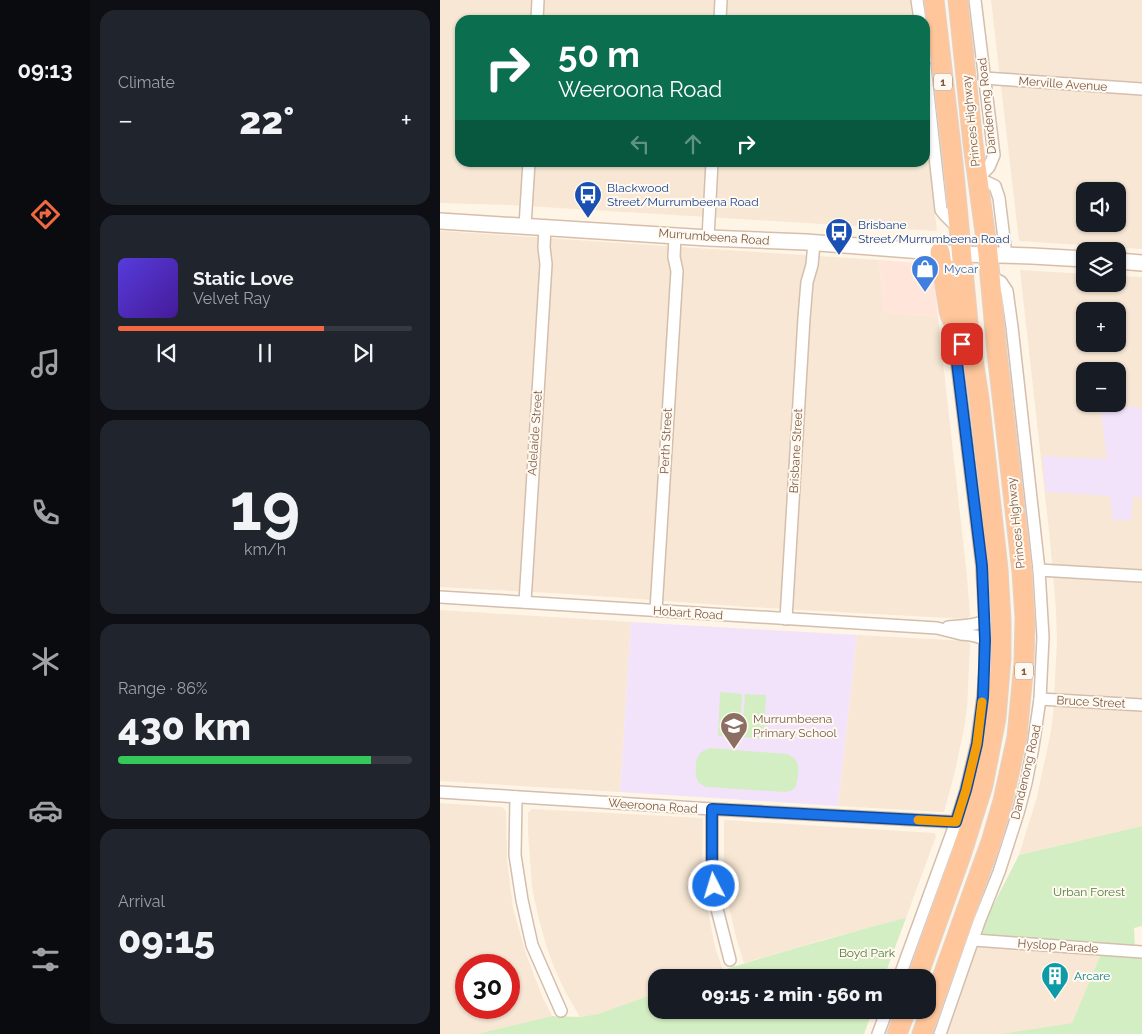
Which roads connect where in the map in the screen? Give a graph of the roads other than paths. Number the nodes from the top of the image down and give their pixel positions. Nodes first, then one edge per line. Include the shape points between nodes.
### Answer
1 (538, 0) edge
2 (720, 0) edge
3 (917, 0) edge
4 (934, 0) edge
5 (958, 0) edge
6 (975, 0) edge
7 (537, 15) edge
8 (720, 15) edge
9 (919, 15) edge
10 (930, 76) edge
11 (984, 78) junction
12 (936, 88) junction
13 (1142, 89) edge
14 (529, 167) edge
15 (712, 167) edge
16 (978, 178) junction
17 (440, 221) edge
18 (525, 226) junction
19 (548, 227) junction
20 (679, 235) junction
21 (708, 238) junction
22 (810, 243) junction
23 (940, 252) junction
24 (961, 254) junction
25 (988, 254) junction
26 (1006, 255) junction
27 (1076, 259) edge
28 (1126, 262) edge
29 (1142, 263) edge
30 (970, 334) junction
31 (1002, 501) junction
32 (1039, 570) junction
33 (1142, 576) edge
34 (440, 597) edge
35 (525, 602) junction
36 (656, 610) junction
37 (786, 620) junction
38 (985, 621) junction
39 (937, 628) junction
40 (985, 640) junction
41 (1040, 699) junction
42 (1142, 705) edge
43 (440, 792) edge
44 (516, 797) junction
45 (712, 809) junction
46 (956, 822) junction
47 (946, 932) junction
48 (1142, 952) edge
49 (730, 960) dead end
50 (908, 969) edge
51 (923, 969) edge
52 (560, 1012) dead end
53 (884, 1019) edge
54 (903, 1019) edge
55 (878, 1034) edge
56 (897, 1034) edge
57 (922, 1034) edge
58 (940, 1034) edge

1 - 7 street
2 - 8 street
3 - 9 street
4 - 12 highway, Princes Highway / 1
5 - 16 highway, Princes Highway / 1
6 - 11 street, Dandenong Road
10 - 12 street
11 - 13 street, Merville Avenue
11 - 16 street, Dandenong Road via 994,155 989,167
12 - 24 highway, Princes Highway / 1
14 - 18 street
15 - 21 street
16 - 25 highway, Princes Highway / 1
16 - 26 street via 995,186
17 - 18 main road, Murrumbeena Road
18 - 19 main road, Murrumbeena Road
19 - 20 main road, Murrumbeena Road
19 - 35 street, Adelaide Street via 544,248 546,264
20 - 21 main road, Murrumbeena Road
20 - 36 street, Perth Street via 674,257 677,271
21 - 22 main road, Murrumbeena Road
22 - 23 main road, Murrumbeena Road
22 - 37 street, Brisbane Street via 805,265 807,282
23 - 24 main road, Murrumbeena Road
23 - 30 highway via 948,311 961,330
24 - 25 main road, Murrumbeena Road
24 - 30 highway, Princes Highway / 1
25 - 26 main road, Murrumbeena Road
25 - 31 highway, Princes Highway / 1
26 - 27 main road, Murrumbeena Road
28 - 29 main road
30 - 31 highway, Princes Highway / 1 via 979,398
31 - 32 street, Dandenong Road
31 - 38 street, Dandenong Road via 982,566
31 - 47 highway, Princes Highway / 1 via 998,569 1001,658 996,718 988,765 964,846
32 - 33 street
32 - 41 street, Dandenong Road via 1043,637
34 - 35 street, Hobart Road
35 - 36 street, Hobart Road
36 - 37 street, Hobart Road
37 - 39 street, Hobart Road
38 - 39 street, Hobart Road
38 - 40 street, Dandenong Road
39 - 40 street, Hobart Road
40 - 46 street, Dandenong Road via 977,744
41 - 42 street, Bruce Street
41 - 47 street, Dandenong Road via 1018,813 979,922
43 - 44 street, Weeroona Road
44 - 45 street, Weeroona Road
44 - 52 street via 516,855 522,900 532,945
45 - 46 street, Weeroona Road
45 - 49 street via 716,905
46 - 47 street, Dandenong Road
47 - 48 street, Hyslop Parade
47 - 50 street, Dandenong Road
47 - 51 highway, Princes Highway / 1
47 - 57 highway, Princes Highway / 1
47 - 58 street, Dandenong Road
53 - 55 street
54 - 56 highway

